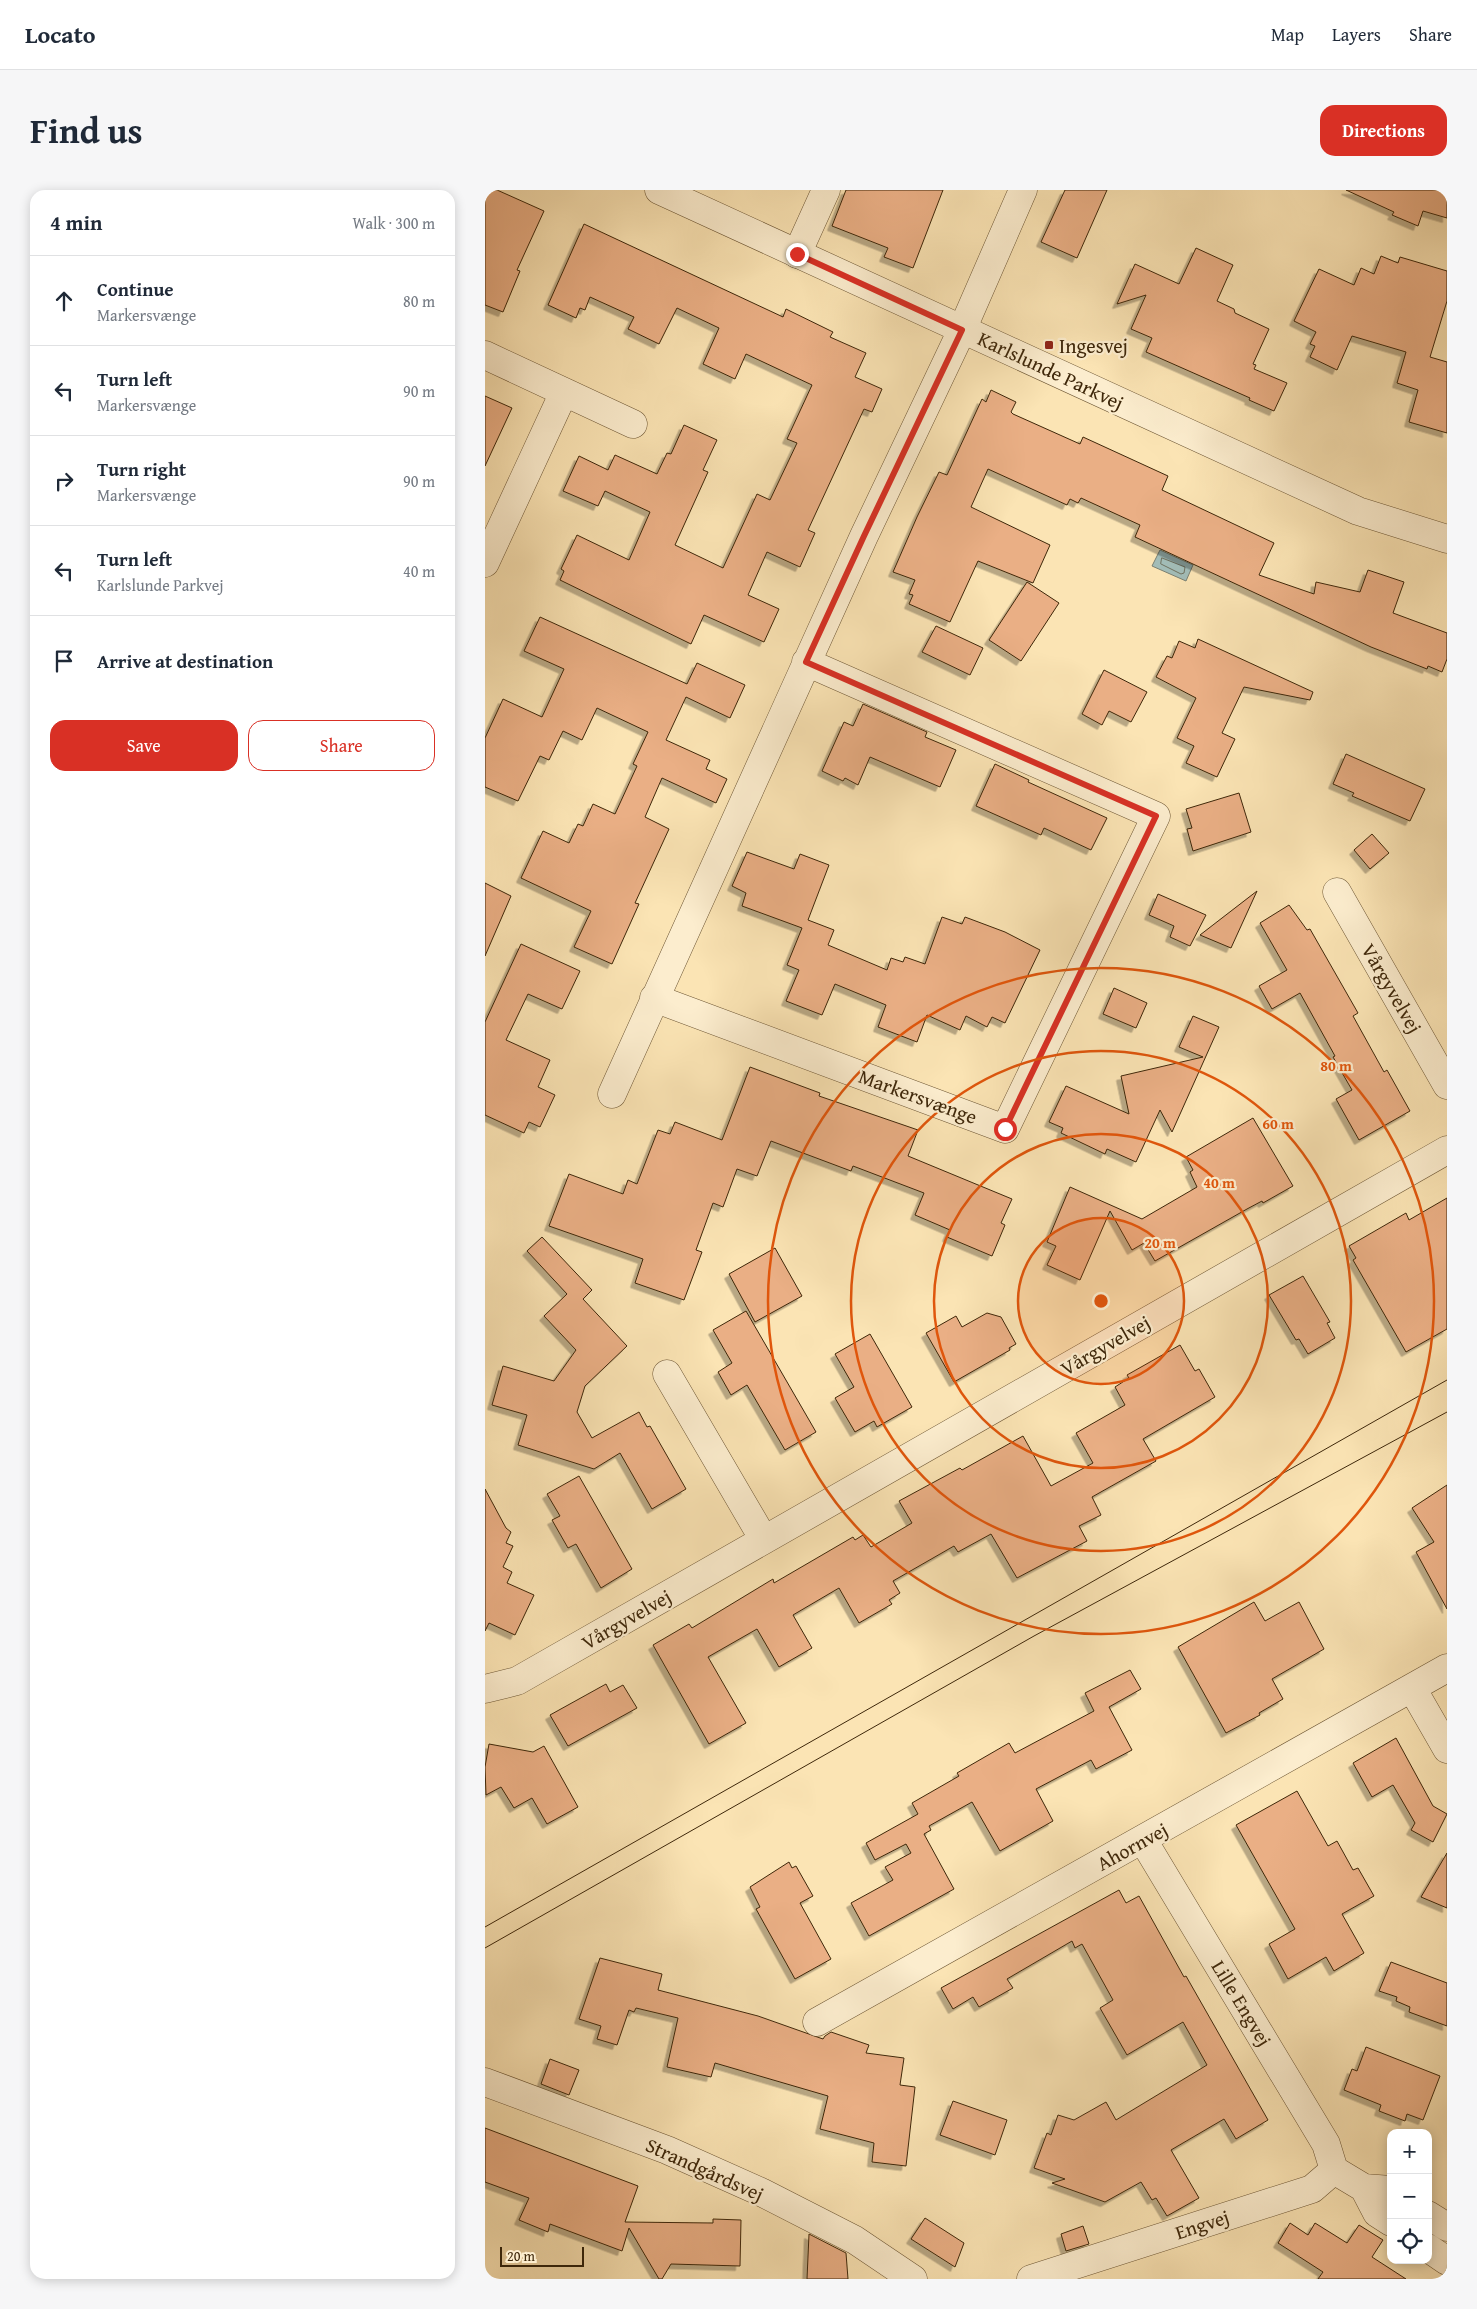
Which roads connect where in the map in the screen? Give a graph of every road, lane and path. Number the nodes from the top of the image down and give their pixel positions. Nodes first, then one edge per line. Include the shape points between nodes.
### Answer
1 (659, 190) edge
2 (826, 190) edge
3 (1023, 190) edge
4 (797, 254) junction
5 (962, 330) junction
6 (485, 355) edge
7 (564, 392) junction
8 (633, 424) dead end
9 (1447, 539) edge
10 (485, 563) edge
11 (806, 662) junction
12 (1337, 892) dead end
13 (654, 998) junction
14 (1447, 1085) edge
15 (612, 1094) dead end
16 (1447, 1150) edge
17 (667, 1374) dead end
18 (763, 1540) junction
19 (1447, 1668) edge
20 (1412, 1688) junction
21 (485, 1689) edge
22 (1447, 1749) edge
23 (1143, 1840) junction
24 (817, 2022) dead end
25 (485, 2082) edge
26 (1334, 2170) junction
27 (1364, 2188) junction
28 (1387, 2190) edge
29 (1432, 2218) edge
30 (1387, 2219) edge
31 (1447, 2227) edge
32 (1432, 2251) edge
33 (1447, 2260) edge
34 (913, 2279) edge
35 (1031, 2279) edge

1 - 4 street, Karlslunde Parkvej
2 - 4 street
3 - 5 street
4 - 5 street, Karlslunde Parkvej
5 - 9 street, Karlslunde Parkvej via 1358,511
5 - 11 street
6 - 7 street
7 - 8 street
7 - 10 street
11 - 13 street
11 - 13 street, Markersvænge via 1156,816 1005,1129
12 - 14 street, Vårgyvelvej
13 - 15 street
16 - 18 street, Vårgyvelvej
17 - 18 street
18 - 21 street, Vårgyvelvej via 517,1681
19 - 20 street, Ahornvej
20 - 22 street
20 - 23 street, Ahornvej
23 - 24 street, Ahornvej
23 - 26 street, Lille Engvej via 1327,2144
25 - 34 street, Strandgårdsvej via 667,2150 761,2192 855,2240
26 - 27 street
26 - 35 street, Engvej via 1312,2189
27 - 28 street
27 - 30 street via 1377,2213
29 - 31 street
32 - 33 street

